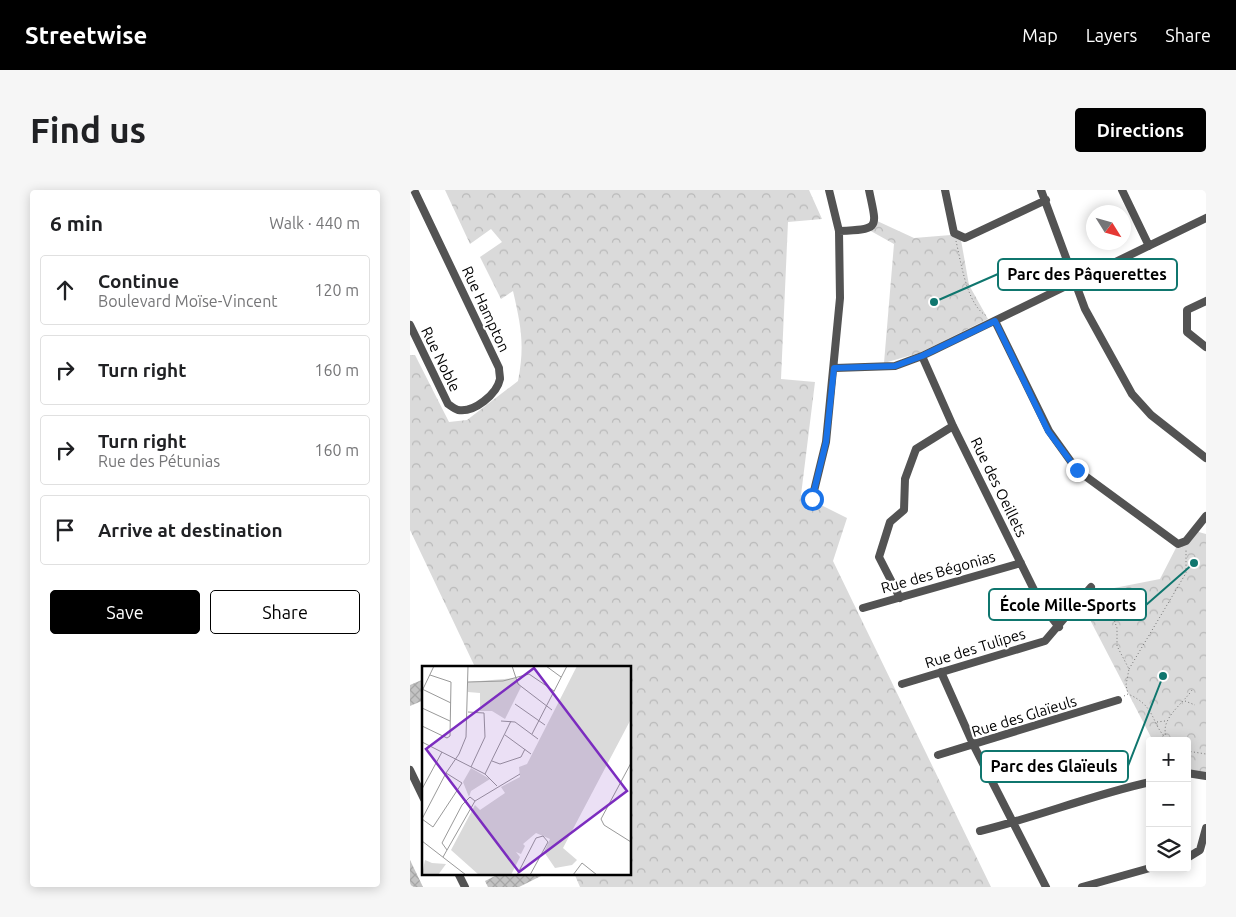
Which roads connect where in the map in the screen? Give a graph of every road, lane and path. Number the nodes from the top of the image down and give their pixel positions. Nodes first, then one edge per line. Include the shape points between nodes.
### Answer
1 (414, 190) edge
2 (829, 190) edge
3 (869, 190) edge
4 (945, 190) edge
5 (1041, 190) edge
6 (1122, 190) edge
7 (1046, 200) junction
8 (1206, 218) edge
9 (840, 231) junction
10 (954, 233) junction
11 (1148, 246) junction
12 (1075, 282) junction
13 (1206, 301) edge
14 (995, 321) junction
15 (410, 325) edge
16 (1206, 347) edge
17 (922, 356) junction
18 (834, 368) junction
19 (448, 404) joint
20 (953, 426) junction
21 (1206, 458) edge
22 (812, 499) dead end
23 (1206, 516) edge
24 (1186, 541) junction
25 (1021, 563) junction
26 (1091, 587) joint
27 (900, 598) junction
28 (863, 608) dead end
29 (1058, 627) junction
30 (1129, 669) junction
31 (941, 672) junction
32 (902, 684) dead end
33 (1192, 690) dead end
34 (1128, 694) junction
35 (1118, 700) joint
36 (1184, 701) junction
37 (1195, 705) dead end
38 (1166, 721) junction
39 (1157, 722) junction
40 (1170, 730) dead end
41 (1165, 732) junction
42 (1164, 737) edge
43 (1167, 737) edge
44 (974, 746) junction
45 (1191, 751) edge
46 (1206, 754) edge
47 (938, 756) dead end
48 (410, 770) edge
49 (1191, 774) edge
50 (1206, 776) edge
51 (1146, 783) edge
52 (422, 795) edge
53 (1015, 822) junction
54 (1206, 828) edge
55 (980, 830) dead end
56 (1191, 856) edge
57 (1146, 869) edge
58 (458, 874) edge
59 (465, 887) edge
60 (1046, 887) edge
61 (1082, 887) edge

1 - 19 street, Rue Hampton via 498,368 500,379 495,391 468,410 457,410
2 - 9 street
3 - 9 street via 874,226 869,230
4 - 10 street
5 - 7 street
6 - 11 street
7 - 10 street via 965,238
7 - 12 street
8 - 11 street
9 - 18 street via 840,298
10 - 14 path via 966,286 981,314
11 - 12 street
12 - 14 street
12 - 21 street via 1085,309 1132,394 1151,415
13 - 16 street via 1187,310 1187,332
14 - 17 street
14 - 24 street via 1048,431 1077,470 1178,544
15 - 19 street, Rue Noble
17 - 18 street via 895,366
17 - 20 street, Rue des Oeillets
18 - 22 street via 826,442
20 - 25 street, Rue des Oeillets
20 - 27 street via 916,448 905,478 904,510 890,522 879,557
23 - 24 street
24 - 30 path via 1186,573
25 - 27 street, Rue des Bégonias
25 - 29 street, Rue des Oeillets via 1041,604
26 - 29 street, Rue des Tulipes
26 - 30 path via 1112,614 1117,628 1117,646
27 - 28 street, Rue des Bégonias
29 - 31 street, Rue des Tulipes via 1045,641
30 - 34 path
31 - 32 street, Rue des Tulipes
31 - 44 street
33 - 36 path
34 - 35 path
34 - 39 path via 1150,709
35 - 44 street, Rue des Glaïeuls
36 - 37 path
36 - 38 path
38 - 39 path
38 - 41 path
39 - 42 path
40 - 41 path
41 - 43 path
44 - 47 street, Rue des Glaïeuls
44 - 53 street
45 - 46 path
48 - 52 street
49 - 50 street
51 - 53 street
53 - 55 street
53 - 60 street
54 - 56 street via 1200,850
57 - 61 street
58 - 59 street

